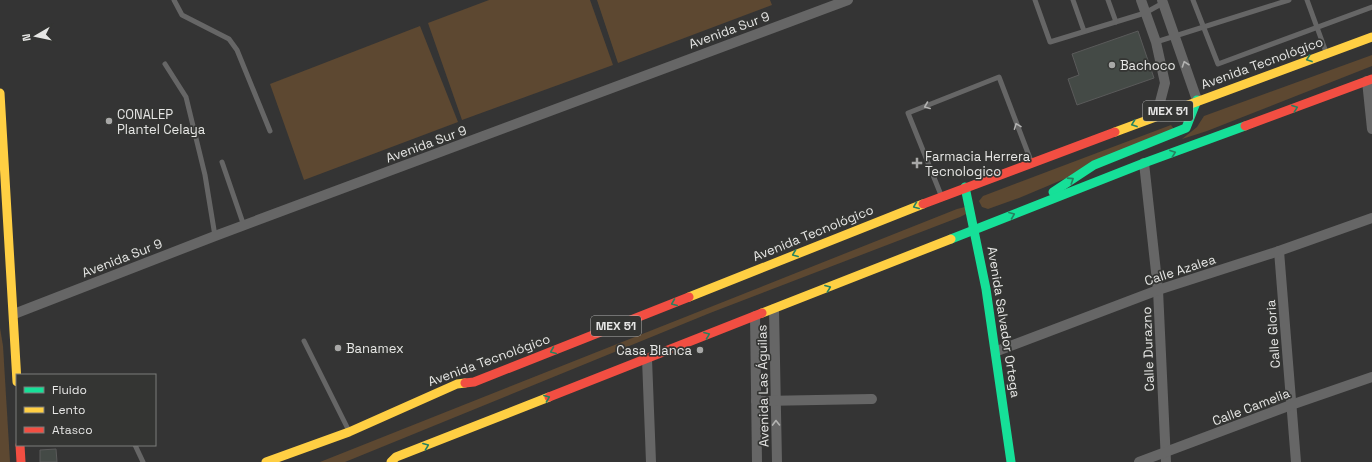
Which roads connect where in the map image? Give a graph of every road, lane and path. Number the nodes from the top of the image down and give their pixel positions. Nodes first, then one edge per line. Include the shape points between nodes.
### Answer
1 (174, 0) edge
2 (848, 0) edge
3 (1035, 0) edge
4 (1073, 0) edge
5 (1108, 0) edge
6 (1141, 0) edge
7 (1193, 0) edge
8 (1289, 0) edge
9 (1307, 0) edge
10 (1163, 2) edge
11 (1372, 7) edge
12 (1145, 13) junction
13 (1116, 22) junction
14 (1317, 27) junction
15 (1204, 28) junction
16 (1084, 31) junction
17 (1174, 35) junction
18 (1372, 37) edge
19 (1156, 42) junction
20 (1326, 53) junction
21 (165, 64) dead end
22 (1369, 80) edge
23 (0, 93) edge
24 (1197, 100) junction
25 (1151, 118) junction
26 (1372, 129) edge
27 (270, 130) dead end
28 (1, 144) edge
29 (222, 162) dead end
30 (1031, 162) junction
31 (1144, 163) junction
32 (2, 180) edge
33 (965, 187) junction
34 (942, 196) junction
35 (1026, 210) junction
36 (0, 213) edge
37 (1372, 218) edge
38 (244, 226) junction
39 (976, 230) junction
40 (214, 236) junction
41 (1279, 251) junction
42 (1158, 290) junction
43 (774, 309) junction
44 (14, 314) junction
45 (755, 316) junction
46 (15, 333) junction
47 (304, 341) dead end
48 (997, 351) junction
49 (647, 359) junction
50 (17, 374) edge
51 (1372, 377) edge
52 (474, 382) junction
53 (872, 399) dead end
54 (756, 401) junction
55 (776, 401) junction
56 (1291, 405) junction
57 (349, 432) junction
58 (20, 446) edge
59 (135, 446) edge
60 (1165, 458) edge
61 (394, 460) edge
62 (21, 462) edge
63 (143, 462) edge
64 (266, 462) edge
65 (286, 462) edge
66 (384, 462) edge
67 (651, 462) edge
68 (757, 462) edge
69 (777, 462) edge
70 (1011, 462) edge
71 (1139, 462) edge
72 (1296, 462) edge

1 - 27 lane via 182,15 229,39 237,50
2 - 38 street, Avenida Sur 9
3 - 16 lane via 1050,42
4 - 16 lane
5 - 13 lane
6 - 12 street
7 - 15 lane
8 - 15 lane
9 - 14 lane
10 - 12 lane
10 - 17 street
11 - 14 lane
12 - 13 lane
12 - 19 street
13 - 16 lane
14 - 15 lane via 1218,64
14 - 20 lane
15 - 17 lane
17 - 19 lane
24 -> 17 street
18 - 20 main road, Avenida Tecnológico / MEX 51
19 - 25 street via 1165,83 1159,106
20 -> 24 main road, Avenida Tecnológico / MEX 51
21 - 40 lane via 186,97 205,175
22 - 26 street
31 -> 22 main road
23 - 28 main road
24 - 25 main road, Avenida Tecnológico / MEX 51
35 -> 24 main road via 1094,165 1186,128
25 -> 30 main road, Avenida Tecnológico / MEX 51
28 - 32 main road
29 - 38 lane
30 - 33 main road, Avenida Tecnológico / MEX 51
30 -> 34 lane via 999,77 908,113
31 - 35 main road
31 - 42 street, Calle Durazno
32 - 44 main road
33 - 34 main road, Avenida Tecnológico / MEX 51
33 - 39 main road, Avenida Salvador Ortega
34 -> 52 main road, Avenida Tecnológico / MEX 51
39 -> 35 main road
36 - 46 main road via 6,318
37 - 41 street, Calle Azalea
38 - 40 street, Avenida Sur 9
43 -> 39 main road
39 - 48 main road, Avenida Salvador Ortega
40 - 44 street, Avenida Sur 9
41 - 42 street, Calle Azalea
41 - 56 street, Calle Gloria
42 - 48 street, Calle Azalea
42 - 60 street, Calle Durazno
43 - 45 main road
43 - 55 street, Avenida Las Águilas
44 - 46 main road
49 -> 45 main road
45 - 54 street, Avenida Las Águilas
46 - 50 main road
47 - 57 lane
48 - 70 main road, Avenida Salvador Ortega
61 -> 49 main road
49 - 67 street
51 - 56 street, Calle Camelia
52 - 57 main road, Avenida Tecnológico / MEX 51 via 457,384
52 - 65 main road via 399,417
53 - 55 street
54 - 55 street
54 - 68 street, Avenida Las Águilas
69 -> 55 street, Avenida Las Águilas
56 - 60 street, Calle Camelia
56 - 72 street, Calle Gloria
57 - 64 main road, Avenida Tecnológico / MEX 51
58 - 62 main road
59 - 63 lane
60 - 71 street, Calle Camelia
61 - 66 main road

